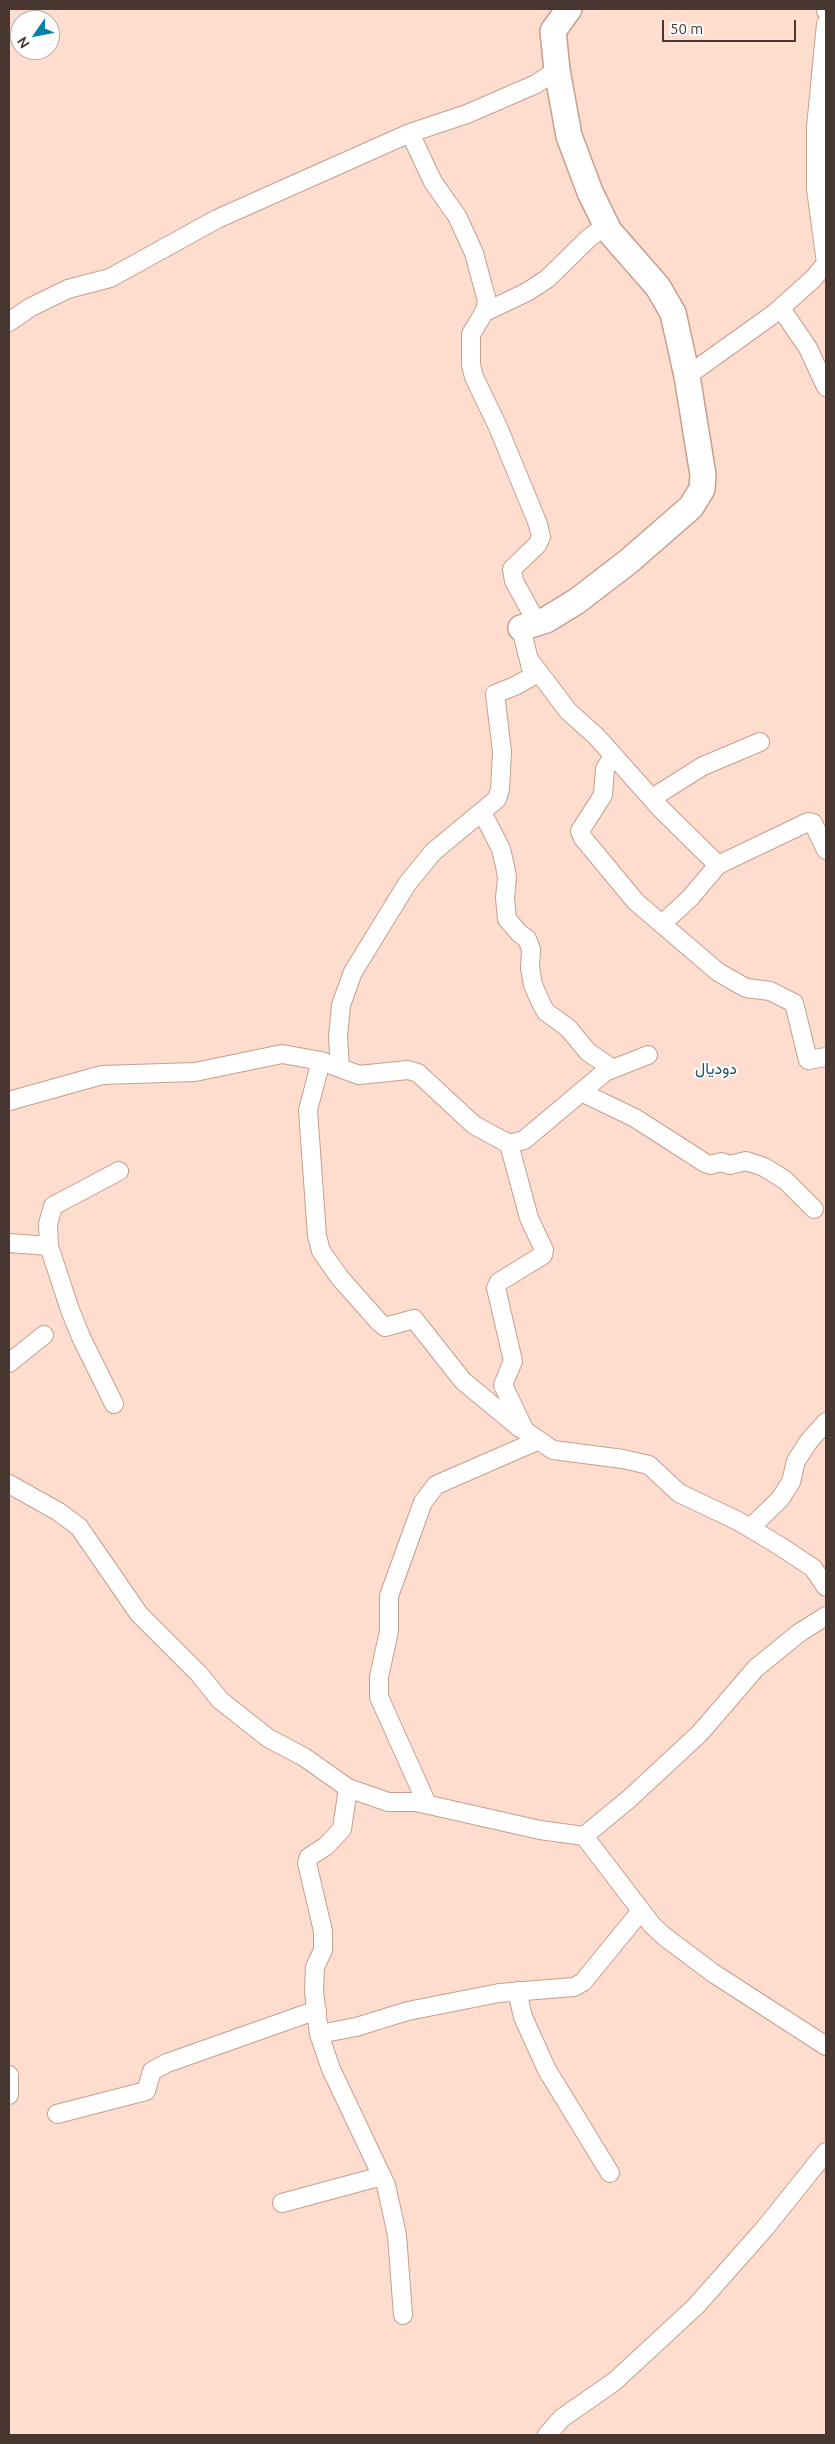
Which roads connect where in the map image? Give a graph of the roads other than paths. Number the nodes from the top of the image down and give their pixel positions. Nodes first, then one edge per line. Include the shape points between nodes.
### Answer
1 (569, 9) edge
2 (826, 24) edge
3 (556, 70) junction
4 (410, 133) junction
5 (822, 181) edge
6 (606, 225) junction
7 (826, 258) edge
8 (484, 313) junction
9 (775, 313) junction
10 (9, 322) edge
11 (687, 376) junction
12 (826, 387) edge
13 (529, 625) junction
14 (531, 662) junction
15 (760, 742) dead end
16 (613, 756) junction
17 (652, 798) junction
18 (482, 812) junction
19 (826, 850) edge
20 (718, 865) junction
21 (663, 923) junction
22 (648, 1054) dead end
23 (826, 1057) edge
24 (322, 1061) junction
25 (340, 1068) junction
26 (613, 1069) junction
27 (583, 1093) junction
28 (9, 1101) edge
29 (509, 1144) junction
30 (119, 1171) dead end
31 (814, 1209) dead end
32 (9, 1243) edge
33 (49, 1246) junction
34 (44, 1336) dead end
35 (9, 1363) edge
36 (114, 1404) dead end
37 (826, 1422) edge
38 (531, 1436) junction
39 (9, 1484) edge
40 (750, 1528) junction
41 (826, 1587) edge
42 (826, 1616) edge
43 (348, 1788) junction
44 (427, 1804) junction
45 (584, 1836) junction
46 (641, 1911) junction
47 (517, 1992) junction
48 (317, 2010) junction
49 (319, 2034) junction
50 (826, 2046) edge
51 (9, 2075) edge
52 (9, 2095) edge
53 (57, 2114) dead end
54 (826, 2152) edge
55 (610, 2173) dead end
56 (382, 2176) junction
57 (282, 2203) dead end
58 (403, 2315) dead end
59 (547, 2435) edge

1 - 3 street via 553,31
2 - 5 street via 816,127
3 - 4 street via 536,84 467,114
3 - 6 street via 569,136
4 - 8 street via 433,182 457,216 474,253 487,301
4 - 10 street via 217,219 110,278 68,289 31,306
5 - 7 street via 816,189
6 - 8 street via 547,279
6 - 11 street via 658,288 672,313
7 - 9 street via 826,263 814,278
8 - 13 street via 471,334 474,377 498,427 541,537 512,569
9 - 11 street
9 - 12 street via 782,310 808,348
11 - 13 street via 703,475 702,489 692,507 577,601 546,620
13 - 14 street
14 - 16 street via 568,711
14 - 18 street via 533,676 495,694 502,752 500,788 497,799
15 - 17 street via 703,766
16 - 17 street
16 - 21 street via 605,769 603,795 580,831 636,902
17 - 20 street
18 - 25 street via 433,852 412,877 353,972 341,1005
18 - 26 street via 501,849 505,866 507,919 519,934 528,939 533,985 546,1012 568,1028 588,1052
19 - 20 street via 813,823 808,822
20 - 21 street
21 - 23 street via 735,983 770,991 794,1003 808,1060
22 - 26 street
24 - 25 street
24 - 28 street via 282,1054 195,1072 102,1075
24 - 38 street via 308,1110 317,1236 321,1250 340,1278 379,1322 385,1327 414,1319 463,1381
25 - 29 street via 359,1075 408,1070 418,1073 474,1125
26 - 27 street via 605,1072
27 - 29 street via 524,1140
27 - 31 street via 635,1118 705,1163 730,1165 746,1161 764,1167 785,1180
29 - 38 street via 529,1218 544,1250 543,1254 499,1282 496,1288 512,1361 503,1385
30 - 33 street via 53,1206 48,1224
32 - 33 street
33 - 36 street via 81,1337
34 - 35 street
37 - 40 street via 796,1461 791,1482 780,1500
38 - 40 street via 553,1450 649,1465 679,1494
38 - 44 street via 436,1485 423,1502 389,1596 389,1631 379,1677 380,1697
39 - 43 street via 79,1527 138,1614 199,1674 220,1700 268,1738 304,1756
40 - 41 street via 813,1568
42 - 45 street via 756,1668 700,1733
43 - 44 street via 388,1802
43 - 48 street via 342,1828 326,1846 309,1857 307,1863 323,1931 323,1950 315,1966
44 - 45 street via 540,1830
45 - 46 street
46 - 47 street via 584,1982 574,1987
46 - 50 street via 658,1931 690,1956
47 - 49 street via 408,2011
47 - 55 street via 523,2016 547,2070
48 - 49 street
48 - 53 street via 167,2063 152,2071 146,2091
49 - 56 street via 331,2069
51 - 52 street
54 - 59 street via 696,2306 615,2381 562,2418
56 - 57 street
56 - 58 street via 397,2235

